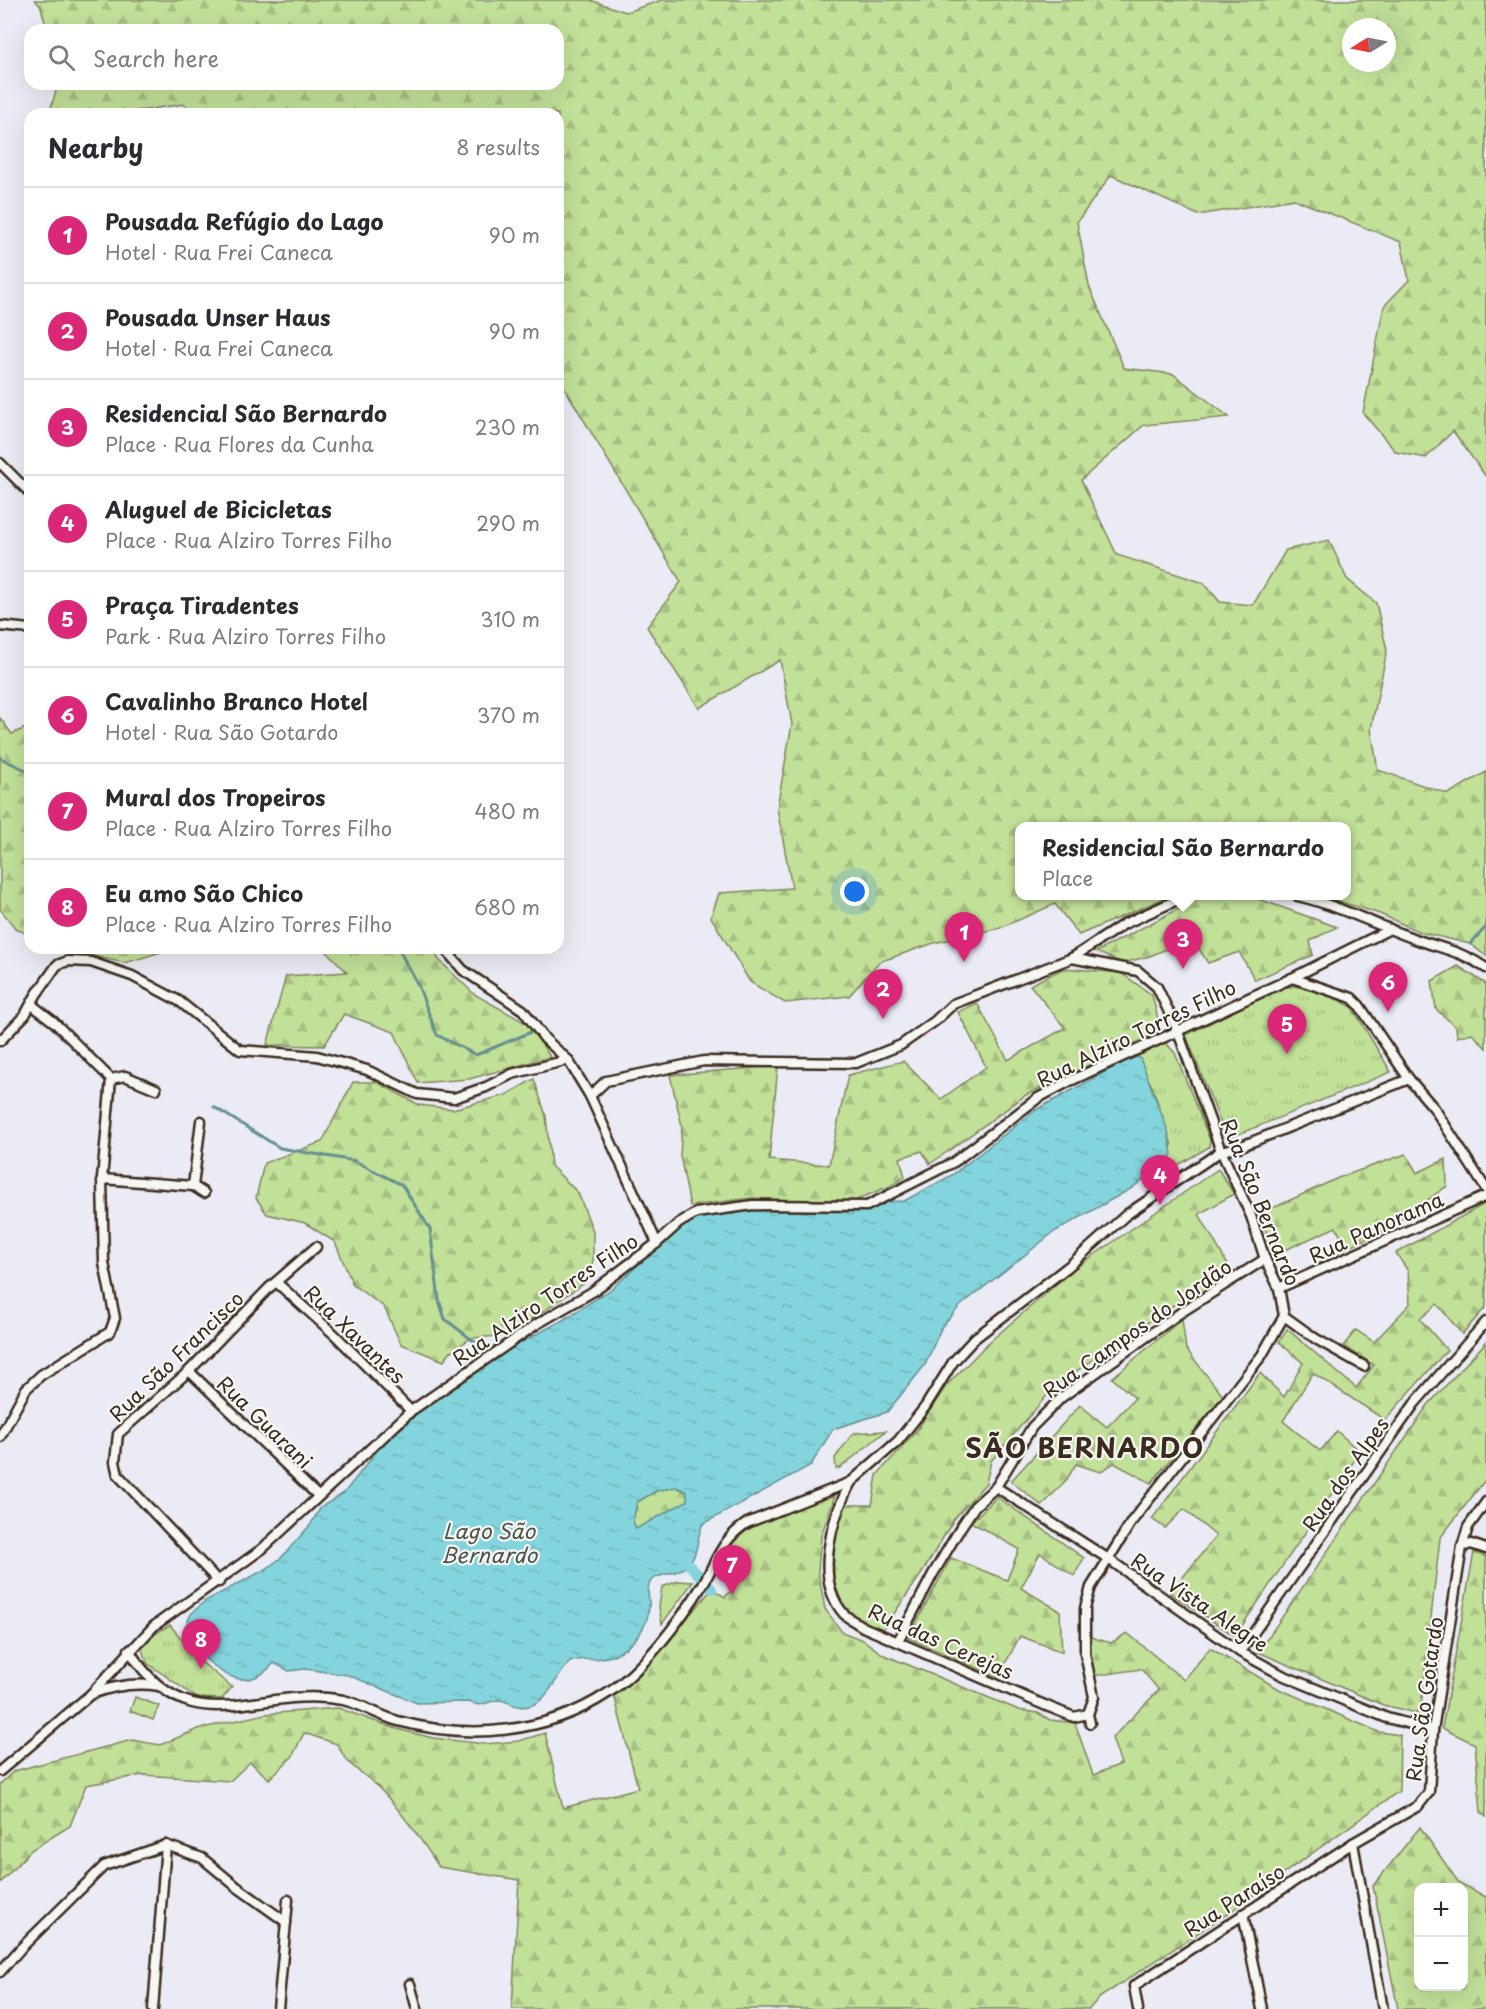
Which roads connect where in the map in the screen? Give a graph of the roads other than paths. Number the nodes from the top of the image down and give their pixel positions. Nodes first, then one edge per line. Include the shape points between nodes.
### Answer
1 (0, 463) edge
2 (24, 487) edge
3 (0, 626) edge
4 (24, 628) edge
5 (1177, 900) edge
6 (1313, 900) edge
7 (1390, 929) junction
8 (449, 954) edge
9 (1072, 958) junction
10 (1486, 968) edge
11 (1292, 978) junction
12 (32, 1005) junction
13 (1177, 1029) junction
14 (1, 1037) edge
15 (568, 1060) junction
16 (111, 1079) junction
17 (1409, 1079) junction
18 (156, 1089) dead end
19 (590, 1096) junction
20 (201, 1121) dead end
21 (1221, 1151) junction
22 (102, 1179) junction
23 (193, 1186) junction
24 (1486, 1189) edge
25 (204, 1192) dead end
26 (1486, 1196) edge
27 (657, 1243) junction
28 (316, 1247) dead end
29 (1265, 1259) junction
30 (276, 1282) junction
31 (1279, 1288) junction
32 (1284, 1316) junction
33 (1486, 1322) edge
34 (1364, 1366) dead end
35 (189, 1371) junction
36 (411, 1411) junction
37 (0, 1437) edge
38 (851, 1482) junction
39 (996, 1487) junction
40 (318, 1496) junction
41 (1486, 1502) edge
42 (1462, 1547) junction
43 (1486, 1549) edge
44 (1107, 1558) junction
45 (219, 1582) junction
46 (898, 1641) junction
47 (129, 1650) junction
48 (1239, 1652) junction
49 (159, 1686) junction
50 (91, 1694) junction
51 (1089, 1719) joint
52 (1433, 1730) junction
53 (0, 1771) edge
54 (1353, 1843) junction
55 (166, 1845) junction
56 (288, 1900) dead end
57 (1243, 1914) junction
58 (286, 1922) junction
59 (0, 1972) edge
60 (410, 1984) dead end
61 (153, 2009) edge
62 (278, 2009) edge
63 (417, 2009) edge
64 (1138, 2009) edge
65 (1262, 2009) edge
66 (1383, 2009) edge

1 - 2 street
3 - 4 street
5 - 9 street via 1124,924
6 - 7 street
7 - 10 street via 1468,955
7 - 11 street, Rua Alziro Torres Filho
8 - 15 street via 464,970 523,1010 545,1039
9 - 13 street, Rua São Bernardo via 1138,971 1157,987
9 - 19 street via 953,1004 901,1045 856,1063 704,1061 606,1082
11 - 13 street, Rua Alziro Torres Filho
11 - 17 street via 1352,998
12 - 14 street
12 - 15 street via 57,965 68,961 91,962 132,976 179,1001 240,1050 317,1056 367,1071 417,1094 454,1098 512,1074
12 - 16 street
13 - 21 street, Rua São Bernardo
13 - 27 street, Rua Alziro Torres Filho via 1038,1098 954,1162 867,1206 753,1205 696,1213
15 - 19 street
16 - 18 street via 125,1076
16 - 22 street
17 - 21 street
17 - 24 street via 1434,1108
19 - 27 street
20 - 23 street
21 - 29 street, Rua São Bernardo via 1251,1216
21 - 38 street via 1126,1215 1069,1266 975,1338 953,1362 898,1441
22 - 23 street
22 - 37 street via 104,1263 115,1318 110,1332 41,1375 27,1389
23 - 25 street
26 - 31 street, Rua Panorama
27 - 36 street, Rua Alziro Torres Filho via 592,1292 537,1324
28 - 30 street, Rua São Francisco
29 - 31 street, Rua São Bernardo
29 - 39 street, Rua Campos do Jordão via 1179,1313 1062,1397 1032,1427
30 - 35 street, Rua São Francisco
30 - 36 street, Rua Xavantes
31 - 32 street, Rua São Bernardo
32 - 34 street
32 - 44 street, Rua São Bernardo via 1262,1355
33 - 48 street, Rua dos Alpes via 1415,1403
35 - 40 street, Rua Guarani
35 - 45 street, Rua São Francisco via 118,1434 116,1462 118,1475
36 - 40 street, Rua Alziro Torres Filho
38 - 46 street, Rua das Cerejas via 838,1506 830,1535 828,1568 834,1595 844,1614 863,1627
38 - 49 street via 733,1532 696,1594 633,1674 592,1704 545,1723 489,1731 437,1729 396,1721 343,1700 307,1698 191,1705
39 - 44 street, Rua Vista Alegre
39 - 46 street, Rua Campos do Jordão via 975,1506 961,1527
40 - 45 street, Rua Alziro Torres Filho via 262,1549
41 - 42 street, Rua São Gotardo via 1468,1527
42 - 43 street via 1471,1544
42 - 52 street, Rua São Gotardo
44 - 48 street, Rua Vista Alegre
44 - 51 street, Rua São Bernardo via 1085,1608 1085,1654 1094,1697
45 - 47 street, Rua Alziro Torres Filho via 154,1626
46 - 51 street, Rua das Cerejas via 1061,1712
47 - 49 street
47 - 50 street, Rua Alziro Torres Filho
48 - 52 street, Rua Vista Alegre via 1282,1675 1387,1718
49 - 50 street via 144,1684
50 - 53 street, Rua Alziro Torres Filho
52 - 54 street, Rua São Gotardo via 1429,1792 1418,1806
54 - 57 street, Rua Paraíso
54 - 66 street
55 - 58 street via 202,1858
55 - 59 street via 104,1866
55 - 61 street
56 - 58 street
57 - 64 street, Rua Paraíso via 1134,1986
57 - 65 street
58 - 62 street
60 - 63 street

